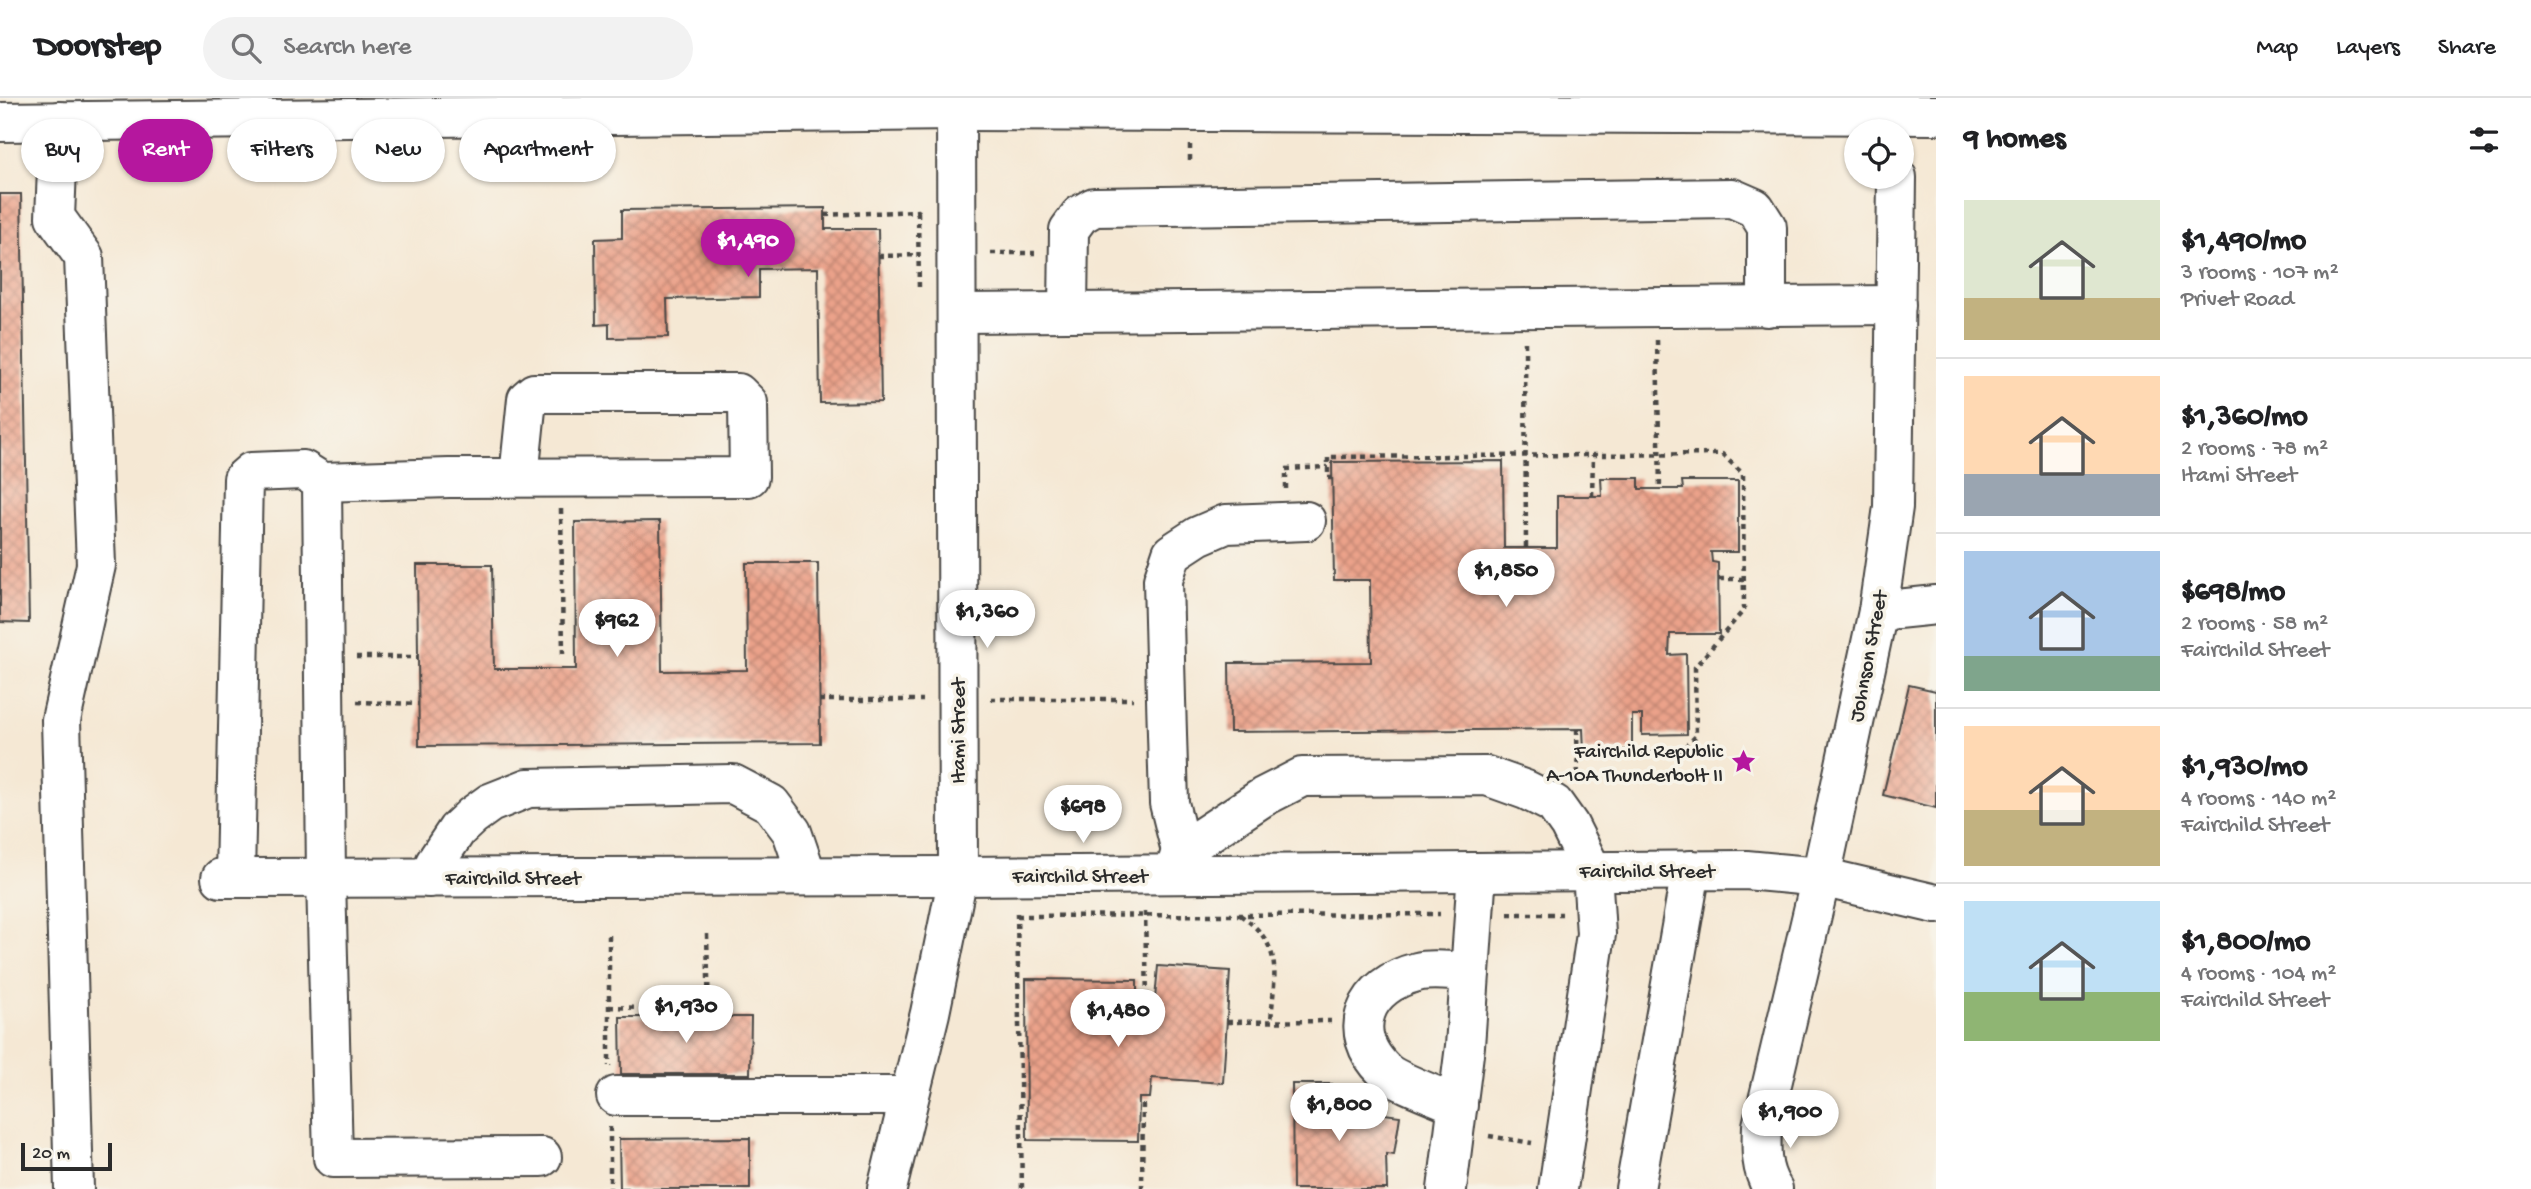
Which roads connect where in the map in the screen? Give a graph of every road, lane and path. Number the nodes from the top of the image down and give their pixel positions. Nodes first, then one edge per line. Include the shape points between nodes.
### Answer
1 (956, 104) edge
2 (1457, 105) edge
3 (1591, 105) edge
4 (1720, 106) edge
5 (1898, 114) edge
6 (1936, 115) edge
7 (104, 120) edge
8 (0, 122) edge
9 (21, 122) edge
10 (56, 182) edge
11 (1897, 189) edge
12 (918, 211) dead end
13 (919, 255) junction
14 (878, 256) dead end
15 (919, 295) dead end
16 (1896, 305) junction
17 (1767, 307) junction
18 (1656, 308) junction
19 (1525, 309) junction
20 (1068, 312) junction
21 (957, 313) junction
22 (1659, 454) junction
23 (1593, 455) junction
24 (1525, 456) junction
25 (1328, 467) junction
26 (519, 477) junction
27 (561, 477) junction
28 (1333, 478) dead end
29 (322, 482) junction
30 (1660, 489) dead end
31 (1592, 496) dead end
32 (1297, 522) joint
33 (1526, 548) dead end
34 (1719, 579) dead end
35 (1744, 579) junction
36 (1936, 605) edge
37 (1878, 611) junction
38 (563, 655) dead end
39 (324, 656) junction
40 (418, 657) dead end
41 (324, 701) junction
42 (419, 704) dead end
43 (1578, 754) dead end
44 (1166, 867) junction
45 (1691, 870) junction
46 (1592, 871) junction
47 (1477, 872) junction
48 (1025, 875) junction
49 (807, 876) junction
50 (958, 876) junction
51 (1821, 877) junction
52 (326, 878) junction
53 (429, 878) junction
54 (1936, 904) edge
55 (1475, 914) junction
56 (1596, 914) junction
57 (1145, 915) junction
58 (1239, 915) junction
59 (1017, 916) junction
60 (707, 934) dead end
61 (1470, 972) junction
62 (1147, 999) dead end
63 (609, 1007) dead end
64 (709, 1010) junction
65 (709, 1017) dead end
66 (1272, 1021) dead end
67 (616, 1096) dead end
68 (909, 1096) junction
69 (1143, 1098) dead end
70 (1458, 1105) junction
71 (542, 1157) dead end
72 (74, 1189) edge
73 (887, 1189) edge
74 (1022, 1189) edge
75 (1142, 1189) edge
76 (1447, 1189) edge
77 (1558, 1189) edge
78 (1635, 1189) edge
79 (1773, 1189) edge

1 - 2 street
1 - 7 street
1 - 21 street, Itami Street
2 - 3 street
3 - 4 street
4 - 5 street
5 - 6 street
8 - 9 street
10 - 72 street via 55,217 85,257 96,565 61,720
11 - 16 street, Johnson Street
12 - 13 path
13 - 14 path
13 - 15 path
16 - 17 street
16 - 37 street, Johnson Street via 1893,507
17 - 18 street
17 - 20 street via 1768,227 1755,208 1732,198 1094,207 1080,215 1069,230
18 - 19 street
18 - 22 path
19 - 20 street
19 - 24 path
20 - 21 street
21 - 50 street, Itami Street
22 - 23 path
22 - 30 path
22 - 35 path via 1722,454 1744,474
23 - 24 path
23 - 31 path
24 - 25 path via 1328,457
24 - 33 path
25 - 28 path via 1328,478
25 - 32 path via 1286,469
26 - 27 street
26 - 27 street via 527,399 534,393 737,394 748,403 749,477
26 - 29 street
27 - 38 path
29 - 39 street
29 - 52 street, Fairchild Street via 303,470 251,472 243,479 228,878
32 - 44 street via 1226,524 1172,552 1163,580 1169,803
34 - 35 path
35 - 43 path via 1744,610 1695,667 1696,736 1679,752
36 - 37 street
37 - 51 street, Johnson Street
39 - 40 path
39 - 41 street
41 - 42 path
41 - 52 street
44 - 46 street via 1263,797 1303,777 1487,776 1554,804
44 - 47 street, Fairchild Street
44 - 48 street, Fairchild Street
44 - 57 path
45 - 46 street, Fairchild Street
45 - 51 street, Fairchild Street
45 - 78 street
46 - 47 street, Fairchild Street
46 - 56 street
47 - 55 street
48 - 50 street, Fairchild Street
48 - 59 path
49 - 50 street, Fairchild Street
49 - 53 street, Fairchild Street
49 - 53 street via 792,832 771,804 733,784 528,788 490,803 472,816 457,830
50 - 68 street, Itami Street
51 - 54 street, Fairchild Street
51 - 79 street, Johnson Street via 1762,1126 1760,1153
52 - 53 street, Fairchild Street
52 - 71 street via 332,1158
55 - 56 path
55 - 58 path
55 - 61 street
56 - 77 street
57 - 58 path
57 - 59 path
57 - 62 path
58 - 66 path via 1258,927 1275,957
59 - 74 path
60 - 64 path
61 - 70 street
61 - 70 street via 1418,971 1385,985 1364,1013 1365,1043 1386,1072
63 - 64 path
64 - 65 path
67 - 68 street
68 - 73 street, Itami Street
69 - 75 path
70 - 76 street

